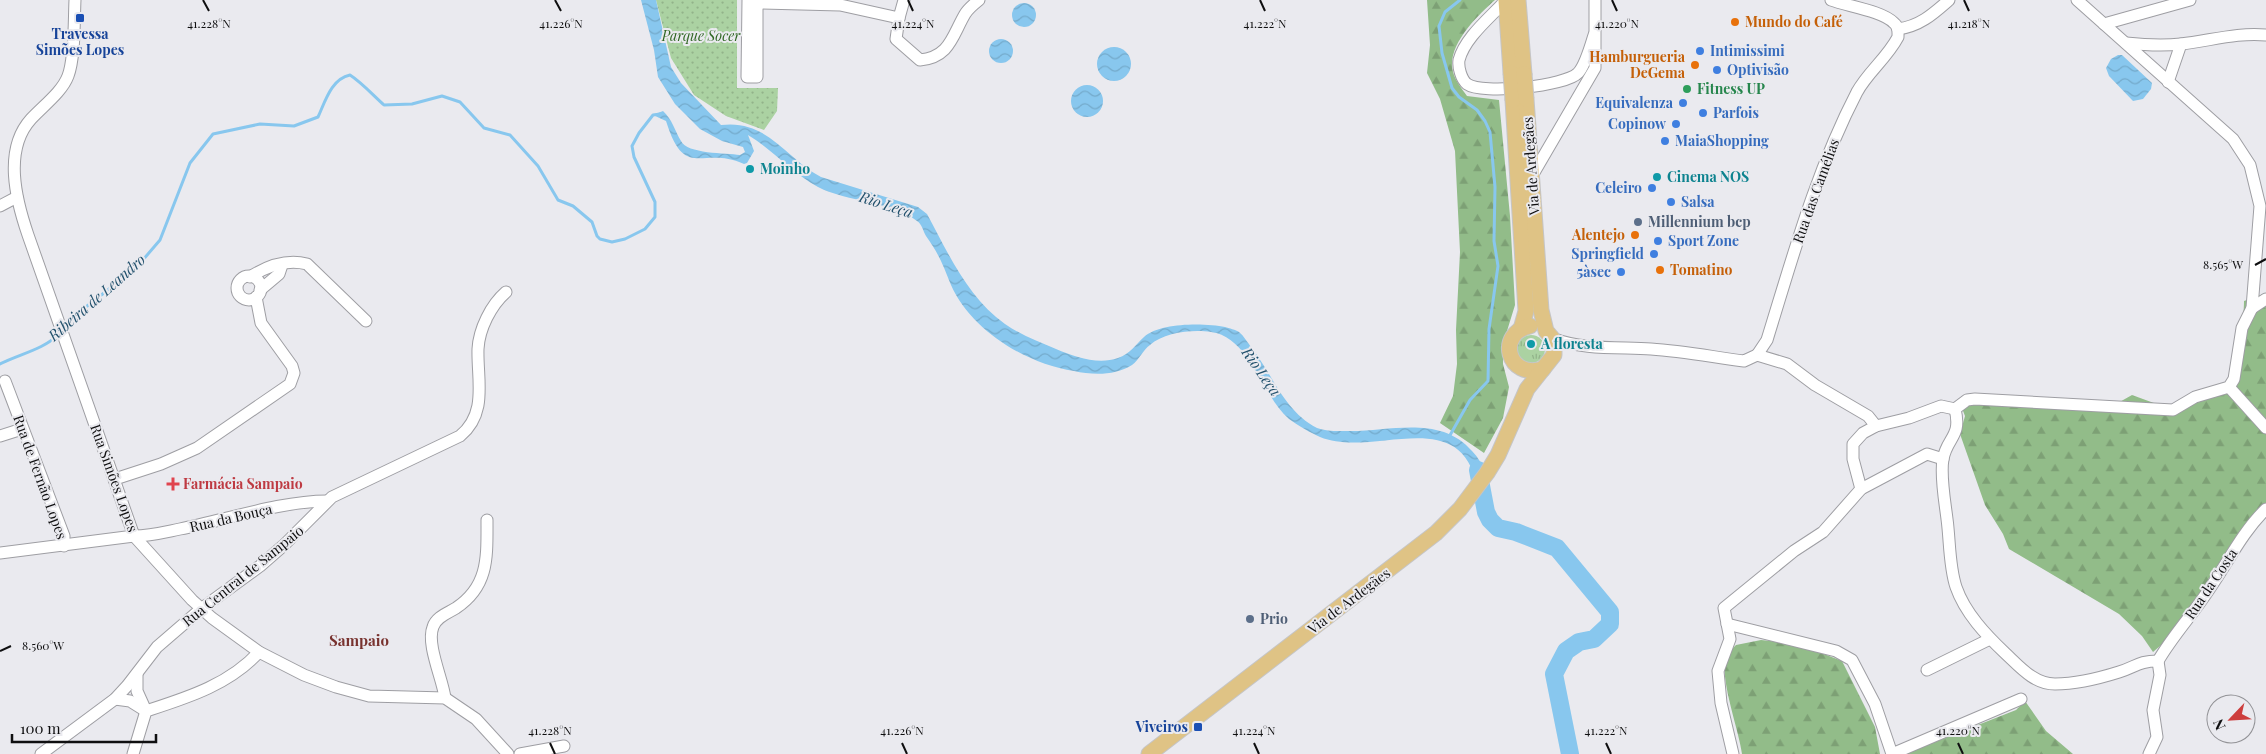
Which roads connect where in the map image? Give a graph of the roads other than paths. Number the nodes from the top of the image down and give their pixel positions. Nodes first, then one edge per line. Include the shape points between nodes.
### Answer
1 (75, 0) edge
2 (904, 0) edge
3 (979, 0) edge
4 (1506, 0) edge
5 (1518, 0) edge
6 (1595, 0) edge
7 (1831, 0) edge
8 (1949, 0) edge
9 (2078, 0) edge
10 (2190, 0) edge
11 (754, 1) edge
12 (899, 18) junction
13 (2104, 24) junction
14 (1898, 33) junction
15 (1594, 35) junction
16 (2266, 35) edge
17 (2126, 43) junction
18 (2181, 44) junction
19 (1518, 74) junction
20 (2168, 82) junction
21 (1520, 100) junction
22 (1532, 178) junction
23 (17, 197) junction
24 (0, 206) edge
25 (282, 265) junction
26 (250, 277) junction
27 (506, 292) dead end
28 (258, 293) junction
29 (240, 295) junction
30 (2266, 299) edge
31 (2252, 308) junction
32 (366, 321) dead end
33 (261, 323) junction
34 (1521, 329) junction
35 (1549, 335) junction
36 (1757, 355) junction
37 (1517, 367) junction
38 (1543, 369) junction
39 (5, 381) dead end
40 (2229, 387) junction
41 (1954, 409) junction
42 (1515, 416) junction
43 (1876, 426) junction
44 (22, 428) junction
45 (2266, 428) edge
46 (0, 436) edge
47 (1943, 458) junction
48 (115, 479) junction
49 (1861, 489) junction
50 (327, 501) junction
51 (2266, 509) edge
52 (487, 520) dead end
53 (134, 536) junction
54 (64, 546) junction
55 (0, 553) edge
56 (201, 609) junction
57 (1727, 624) junction
58 (1990, 640) junction
59 (259, 652) junction
60 (2158, 661) junction
61 (1927, 670) dead end
62 (136, 674) junction
63 (445, 698) junction
64 (2021, 698) dead end
65 (115, 699) junction
66 (146, 711) junction
67 (564, 746) dead end
68 (504, 752) edge
69 (40, 754) edge
70 (133, 754) edge
71 (520, 754) edge
72 (1149, 754) edge
73 (1733, 754) edge
74 (1892, 754) edge
75 (2149, 754) edge

1 - 23 street, Rua Simões Lopes via 68,76 29,121 21,136 16,153
2 - 12 street
3 - 12 street via 966,12 951,44 934,59 920,60 896,39
4 - 15 street via 1468,42 1459,60 1460,74 1467,84 1497,90 1563,82 1578,73
4 - 19 main road, Via de Ardegães
5 - 19 main road, Via de Ardegães
6 - 15 street
7 - 14 street via 1885,17 1895,23
8 - 14 street via 1930,17
9 - 13 street
10 - 13 street
11 - 11 street via 747,77 756,77
11 - 12 street via 840,5
13 - 17 street
14 - 36 street, Rua das Camélias via 1858,90 1834,141 1806,215 1767,340
15 - 22 street via 1595,68
16 - 18 street via 2230,36
17 - 18 street via 2148,46
17 - 20 street
18 - 20 street
19 - 21 main road, Via de Ardegães, bridge
20 - 31 street via 2233,139 2250,165 2260,206
21 - 22 main road, Via de Ardegães
21 - 34 main road, Via de Ardegães via 1526,311
22 - 35 main road, Via de Ardegães via 1540,310
23 - 24 street
23 - 48 street, Rua Simões Lopes
25 - 26 street via 273,265
25 - 28 street via 279,274
25 - 32 street via 294,261 307,264
26 - 28 street via 259,282
26 - 29 street via 242,278 238,284
27 - 50 street, Rua Central de Sampaio via 484,322 480,335 481,396 468,429 460,436
28 - 29 street via 249,300
28 - 33 street
29 - 33 street via 254,319
30 - 31 street
31 - 40 street via 2242,328 2234,379
33 - 48 street via 292,366 294,373 290,384 197,448
34 - 35 main road via 1538,327
34 - 37 main road, Via de Ardegães via 1510,342 1509,351
35 - 36 street via 1564,343 1578,345 1653,349 1744,361
35 - 38 main road, Via de Ardegães via 1554,356
36 - 43 street via 1788,364 1815,385 1868,416
37 - 38 main road via 1534,372
37 - 42 main road, Via de Ardegães via 1520,383
38 - 42 main road, Via de Ardegães via 1527,389
39 - 44 street, Rua de Fernão Lopes
40 - 41 street via 2195,397 2173,410 1975,400 1966,400
40 - 45 street
41 - 43 street via 1941,406
41 - 47 street via 1958,421 1956,432
42 - 72 main road, Via de Ardegães via 1498,455 1460,509 1415,550
43 - 49 street via 1853,444 1853,460
44 - 46 street
44 - 54 street, Rua de Fernão Lopes via 64,536
47 - 49 street via 1927,454
47 - 58 street via 1944,499 1956,587 1966,609
48 - 53 street, Rua Simões Lopes
49 - 57 street via 1823,532 1794,551 1724,608
50 - 53 street, Rua da Bouça via 303,501 206,524
50 - 56 street, Rua Central de Sampaio via 278,551
51 - 60 street, Rua da Costa
52 - 63 street via 487,552 482,579 475,592 439,618 432,627 432,641
53 - 54 street, Rua da Bouça
53 - 56 street, Rua Simões Lopes
54 - 55 street, Rua da Bouça
56 - 59 street, Rua Simões Lopes
56 - 62 street, Rua Central de Sampaio via 157,647
57 - 73 street via 1730,639 1718,671
57 - 74 street via 1836,652 1852,660 1876,704
58 - 60 street via 2037,681 2056,684 2120,672 2143,661
58 - 61 street
59 - 63 street, Rua Simões Lopes via 304,675 369,696
59 - 66 street via 248,663 206,690
60 - 75 street via 2160,675 2152,710 2157,737
62 - 65 street, Rua Central de Sampaio
62 - 66 street via 137,691
63 - 68 street via 476,719
64 - 74 street
65 - 66 street via 130,701
65 - 69 street, Rua Central de Sampaio
66 - 70 street
67 - 71 street

